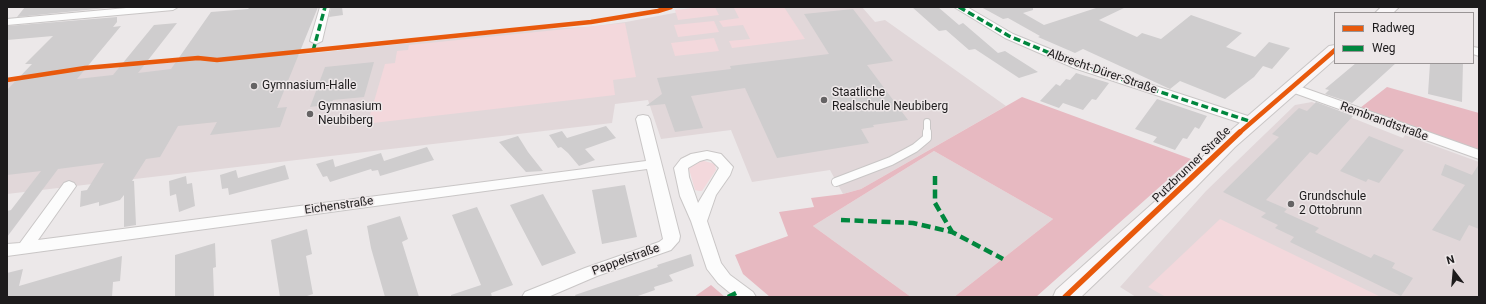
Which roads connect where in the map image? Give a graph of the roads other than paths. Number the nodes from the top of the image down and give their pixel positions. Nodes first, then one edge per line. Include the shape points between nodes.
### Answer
1 (173, 7) edge
2 (325, 7) edge
3 (959, 7) edge
4 (7, 22) edge
5 (316, 41) dead end
6 (1334, 51) edge
7 (1290, 87) junction
8 (643, 119) dead end
9 (927, 122) dead end
10 (1252, 122) junction
11 (1479, 155) edge
12 (653, 164) junction
13 (836, 182) dead end
14 (69, 186) dead end
15 (699, 221) dead end
16 (25, 247) junction
17 (7, 250) edge
18 (1072, 296) edge
19 (531, 297) edge
20 (747, 297) edge

1 - 4 street
2 - 5 street
3 - 10 street, Albrecht-Dürer-Straße via 1009,36 1078,65
6 - 7 main road, Putzbrunner Straße
7 - 10 main road, Putzbrunner Straße
7 - 11 street, Rembrandtstraße
8 - 12 street, Pappelstraße
9 - 13 lane via 927,138 915,148 891,161
10 - 18 main road, Putzbrunner Straße
12 - 16 street, Eichenstraße
12 - 19 street, Pappelstraße via 672,236 671,241 665,246 591,272
14 - 16 street
15 - 20 street via 713,265 724,279
16 - 17 street, Eichenstraße

